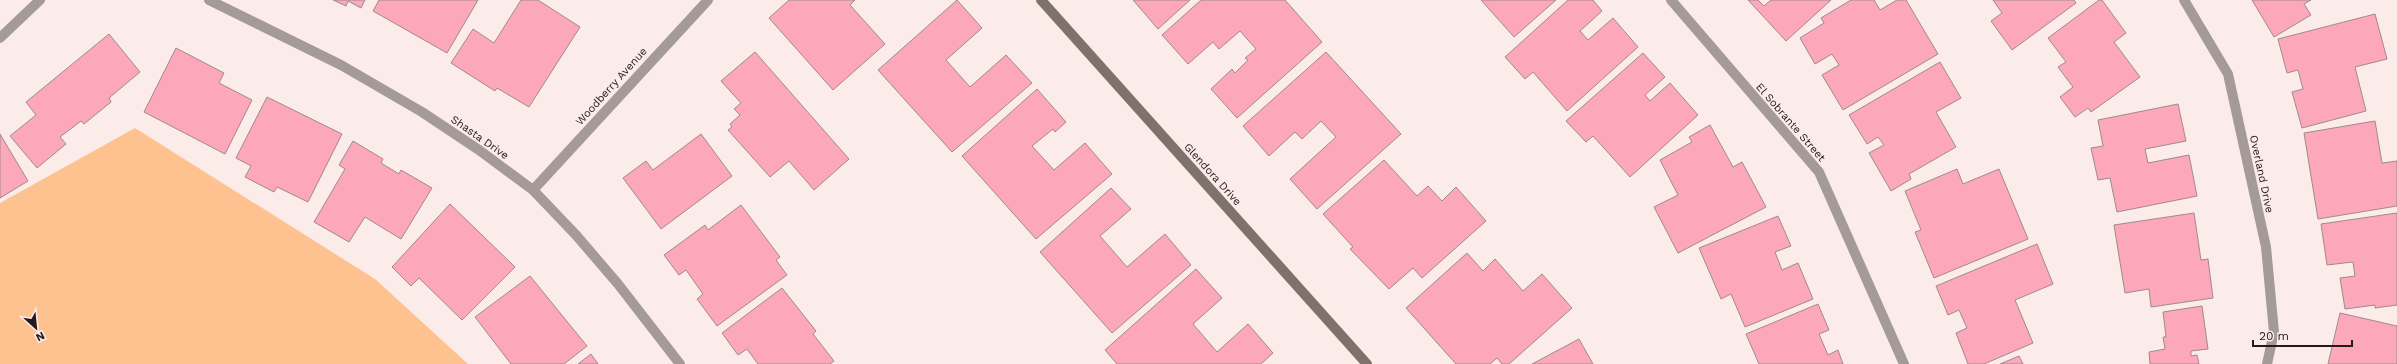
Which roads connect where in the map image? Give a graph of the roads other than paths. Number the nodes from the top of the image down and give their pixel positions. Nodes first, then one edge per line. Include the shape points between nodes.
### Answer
1 (40, 0) edge
2 (209, 0) edge
3 (708, 0) edge
4 (1041, 0) edge
5 (1671, 0) edge
6 (2184, 0) edge
7 (0, 38) edge
8 (533, 190) junction
9 (680, 364) edge
10 (1367, 364) edge
11 (1904, 364) edge
12 (2267, 364) edge

1 - 7 street
2 - 8 street, Shasta Drive via 341,66 422,112
3 - 8 street, Woodberry Avenue
4 - 10 street, Glendora Drive
5 - 11 street, El Sobrante Street via 1819,172
6 - 12 street, Overland Drive via 2228,74 2266,247 2274,332
8 - 9 street, Shasta Drive via 618,284

